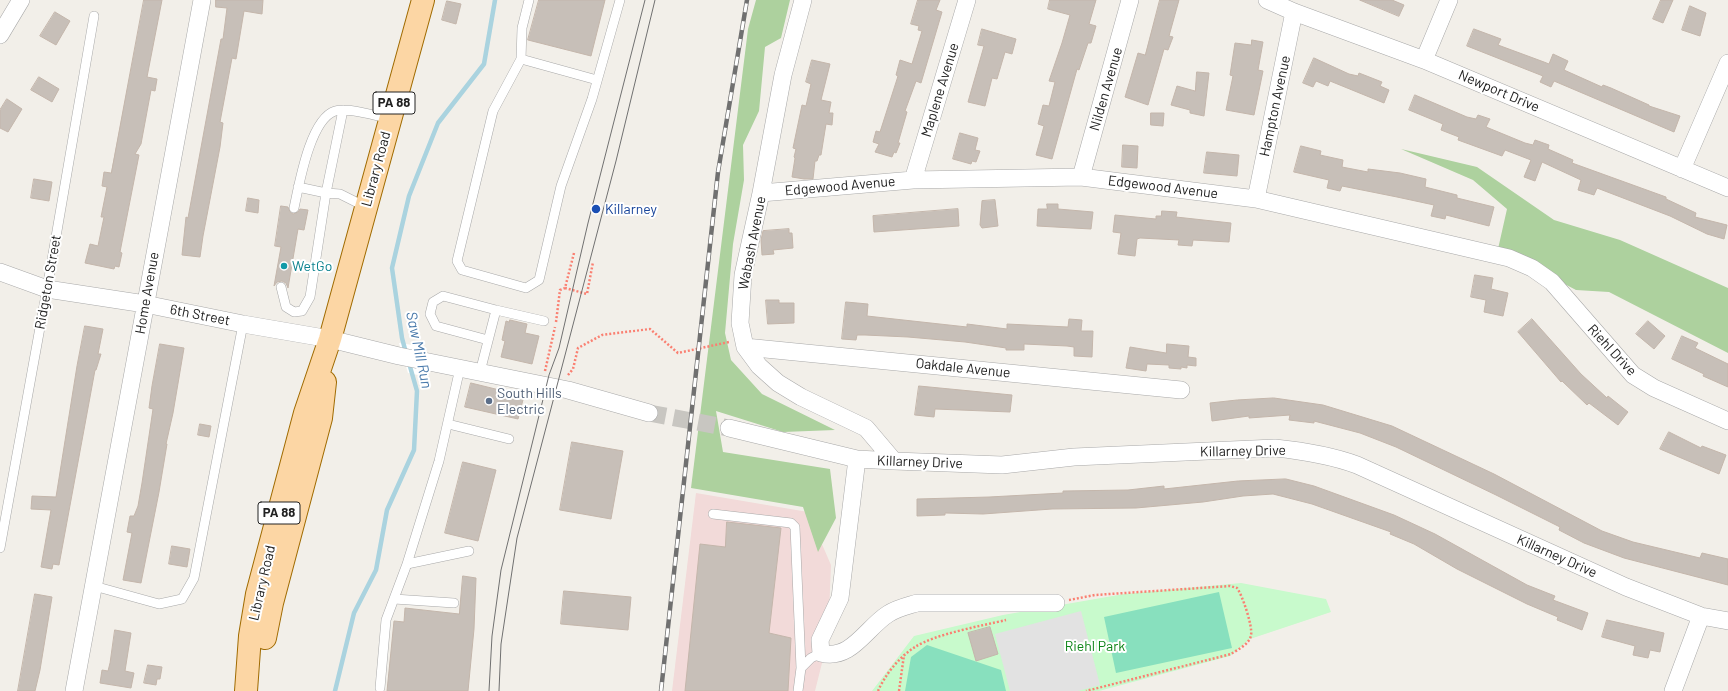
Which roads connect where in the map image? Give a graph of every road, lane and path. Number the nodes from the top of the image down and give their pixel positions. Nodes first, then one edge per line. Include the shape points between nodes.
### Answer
1 (21, 0) edge
2 (202, 0) edge
3 (423, 0) edge
4 (529, 0) edge
5 (620, 0) edge
6 (803, 0) edge
7 (967, 0) edge
8 (1130, 0) edge
9 (1267, 0) edge
10 (1449, 0) edge
11 (1294, 12) junction
12 (94, 16) dead end
13 (0, 35) edge
14 (521, 59) junction
15 (1424, 60) junction
16 (1728, 63) edge
17 (597, 80) junction
18 (343, 110) junction
19 (390, 119) junction
20 (1682, 169) junction
21 (1081, 177) junction
22 (914, 180) junction
23 (298, 187) junction
24 (1728, 188) edge
25 (326, 193) junction
26 (761, 193) junction
27 (1256, 199) junction
28 (366, 207) junction
29 (294, 208) dead end
30 (574, 253) dead end
31 (593, 262) dead end
32 (0, 272) edge
33 (1552, 282) joint
34 (281, 287) dead end
35 (47, 288) junction
36 (565, 288) junction
37 (145, 304) junction
38 (496, 310) junction
39 (544, 321) dead end
40 (244, 324) junction
41 (330, 339) junction
42 (488, 340) junction
43 (710, 346) dead end
44 (745, 346) junction
45 (460, 368) junction
46 (480, 372) junction
47 (562, 381) dead end
48 (543, 385) junction
49 (1181, 390) dead end
50 (649, 413) tunnel mouth
51 (1728, 421) edge
52 (448, 424) junction
53 (729, 428) tunnel mouth
54 (509, 439) dead end
55 (858, 459) junction
56 (894, 461) junction
57 (713, 514) dead end
58 (0, 548) edge
59 (469, 551) dead end
60 (407, 564) junction
61 (94, 586) junction
62 (394, 599) junction
63 (454, 603) dead end
64 (1056, 603) joint
65 (1701, 616) junction
66 (1012, 618) dead end
67 (1728, 621) edge
68 (821, 653) junction
69 (904, 655) junction
70 (801, 668) junction
71 (380, 688) dead end
72 (74, 691) edge
73 (246, 691) edge
74 (259, 691) edge
75 (798, 691) edge
76 (878, 691) edge
77 (899, 691) edge
78 (1086, 691) edge
79 (1673, 691) edge

1 - 13 street
2 - 37 street, Home Avenue
3 - 19 main road, Library Road / PA 88
4 - 14 lane via 522,28
5 - 17 lane
6 - 26 street, Wabash Avenue via 783,75
7 - 22 street, Maplene Avenue
8 - 21 street, Nilden Avenue
9 - 11 street, Newport Drive
10 - 15 street
11 - 15 street, Newport Drive
11 - 27 street, Hampton Avenue
12 - 35 lane, Ridgeton Street
14 - 17 lane
14 - 17 lane via 493,111 457,261 462,270 526,288 539,280 561,186
15 - 20 street, Newport Drive
16 - 20 street
18 - 19 lane
18 - 23 lane via 334,111 317,128
18 - 25 lane
19 - 28 main road, Library Road / PA 88
20 - 24 street, Newport Drive
21 - 22 street, Edgewood Avenue
21 - 27 street, Edgewood Avenue
22 - 26 street, Edgewood Avenue
23 - 25 lane
23 - 29 lane
25 - 28 lane via 340,194
25 - 34 lane via 310,297 302,311 294,312 286,307
26 - 44 street, Wabash Avenue via 743,275 740,323
27 - 33 street, Edgewood Avenue via 1509,258 1532,268
28 - 41 main road, Library Road / PA 88
30 - 36 path
31 - 36 path via 587,294
32 - 35 street, 6th Street
33 - 51 street, Riehl Drive via 1633,375 1654,388
35 - 37 street, 6th Street
35 - 58 lane, Ridgeton Street
36 - 48 path via 560,290 559,309
37 - 40 street, 6th Street
37 - 61 street, Home Avenue
38 - 39 lane
38 - 42 lane
38 - 42 lane via 444,296 433,302 430,314 436,326
40 - 41 street, 6th Street
40 - 61 lane via 194,578 182,599 159,604
41 - 45 street
41 - 73 main road, Library Road / PA 88 via 305,413 257,594 250,636
41 - 74 main road, Library Road / PA 88 via 321,418 272,603 265,636
42 - 46 lane
43 - 47 path via 678,353 650,329 602,335 578,348 573,369
44 - 49 street, Oakdale Avenue
44 - 56 street, Wabash Avenue via 759,366 778,383 866,428
45 - 46 street
45 - 52 lane
46 - 48 street
48 - 50 street
52 - 54 lane
52 - 60 lane
53 - 55 street, Killarney Drive
55 - 56 street, Killarney Drive
55 - 68 street via 840,598 820,640
56 - 65 street, Killarney Drive via 1002,465 1082,457 1275,448 1336,457 1626,587
57 - 70 lane via 791,523 795,527
59 - 60 lane
60 - 62 lane
61 - 72 street, Home Avenue
62 - 63 lane
62 - 71 lane via 386,620
64 - 68 street via 917,603 887,615 848,649 832,656
64 - 78 path via 1095,596 1230,586 1237,588 1242,594 1252,635 1248,642 1231,654
65 - 67 street, Killarney Drive
65 - 79 street
66 - 69 path via 929,641
68 - 70 lane
69 - 76 path
69 - 77 path
70 - 75 lane

